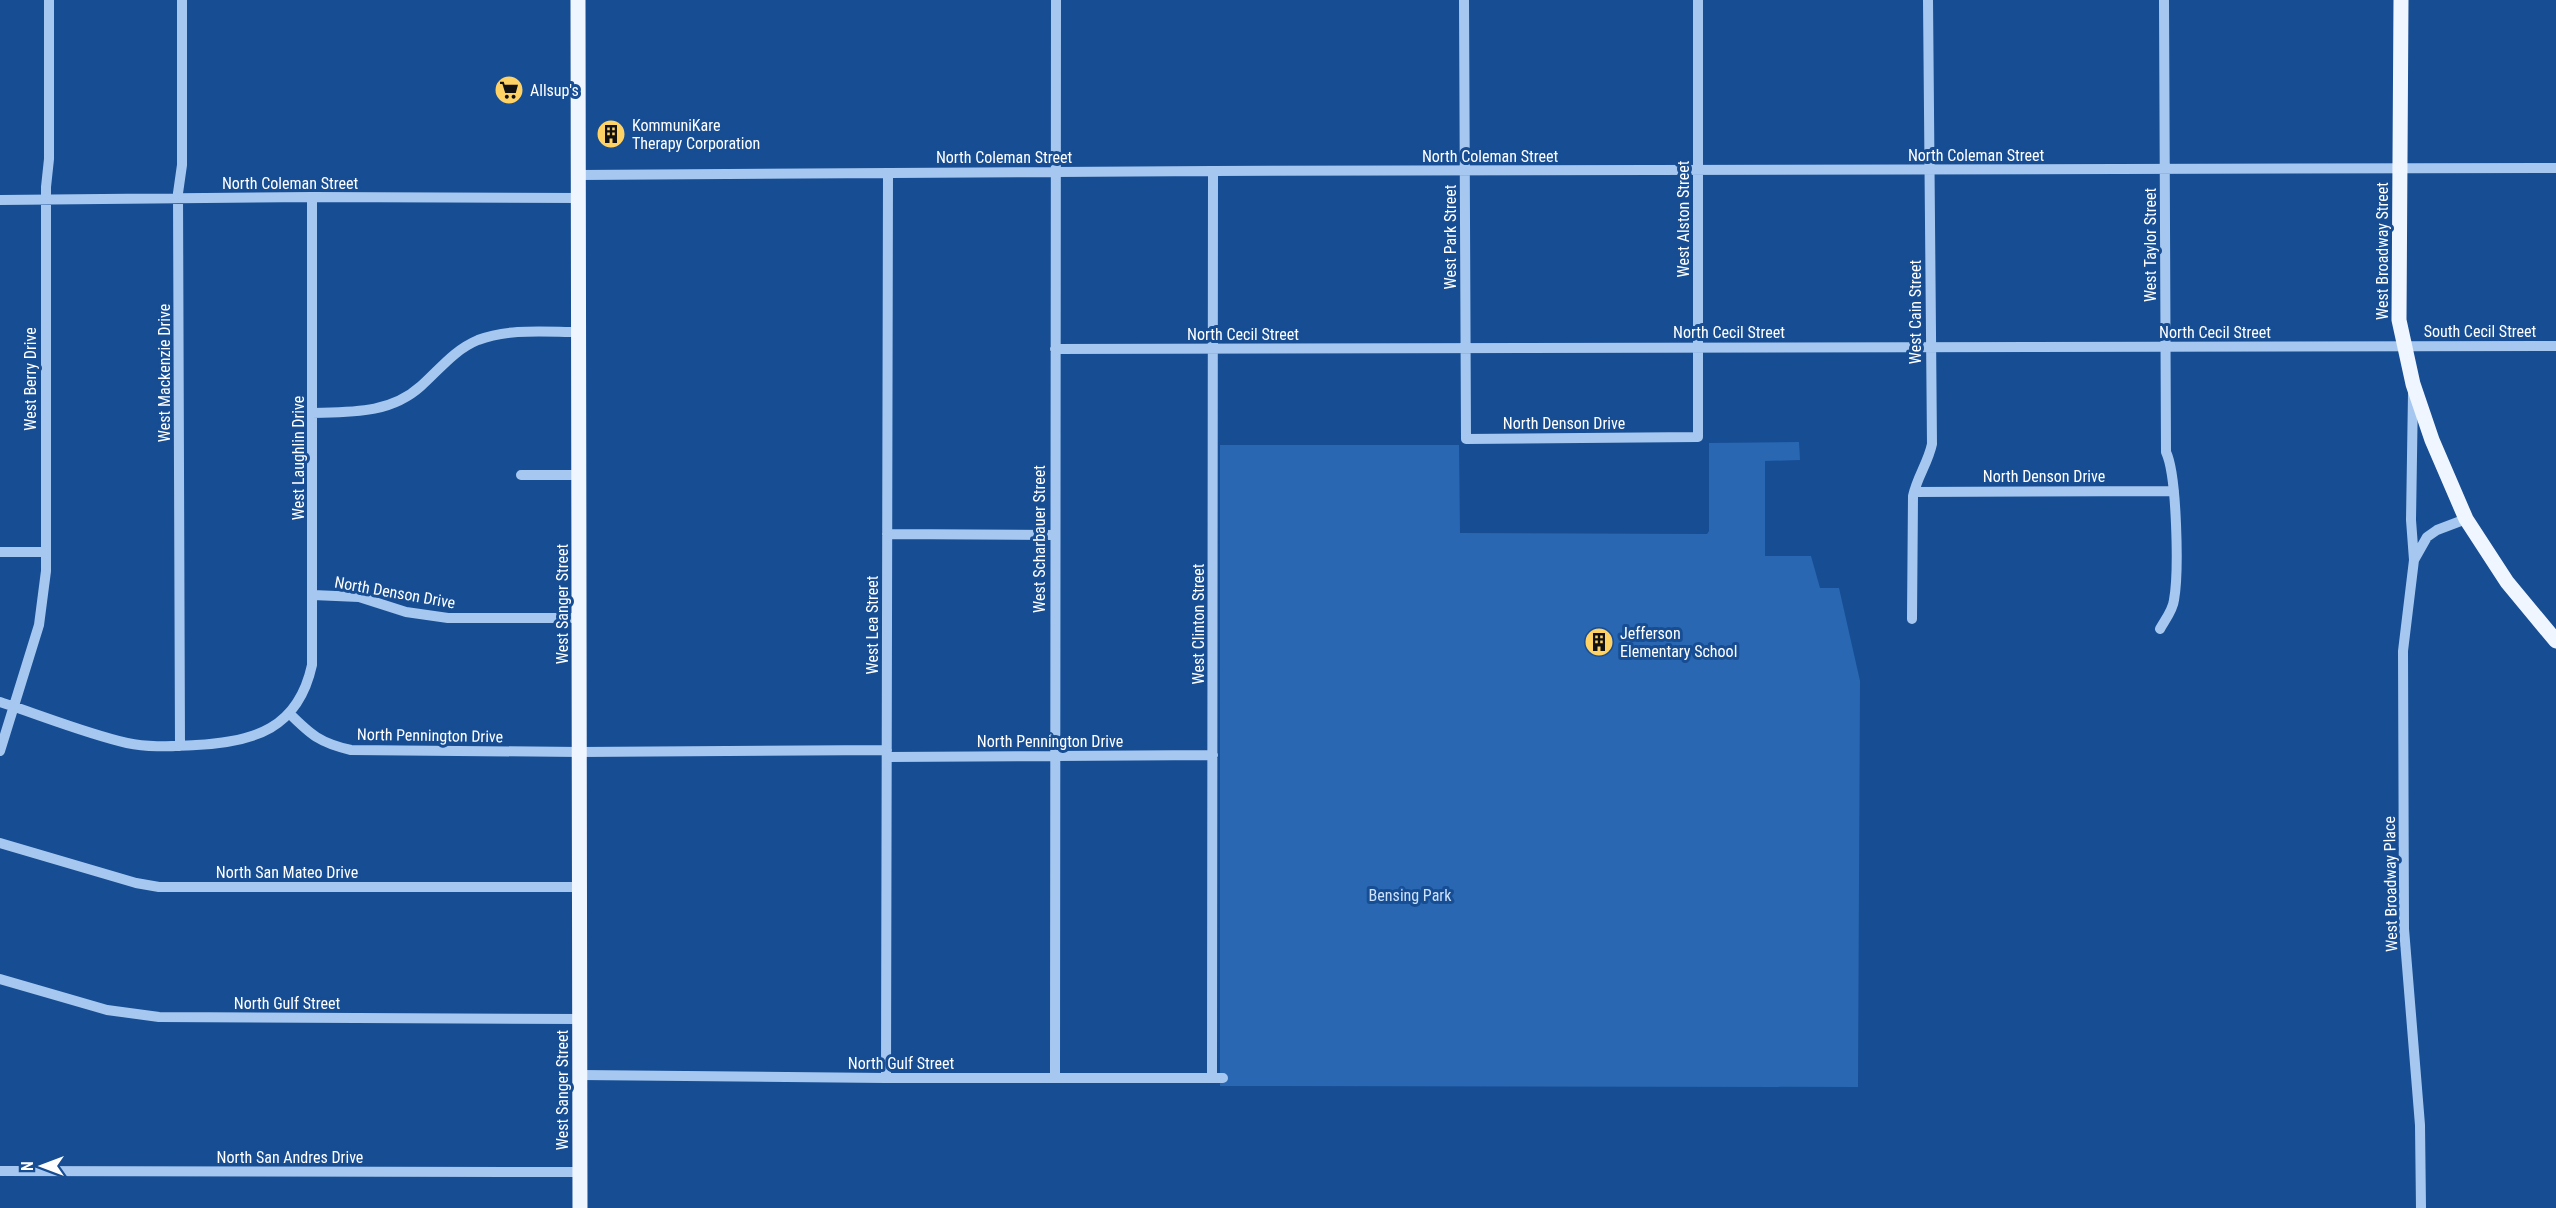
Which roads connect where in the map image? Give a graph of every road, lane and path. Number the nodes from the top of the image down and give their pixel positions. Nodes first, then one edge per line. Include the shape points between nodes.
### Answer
1 (49, 0) edge
2 (182, 0) edge
3 (578, 0) edge
4 (1056, 0) edge
5 (1464, 0) edge
6 (1698, 0) edge
7 (1928, 0) edge
8 (2164, 0) edge
9 (2401, 0) edge
10 (2556, 168) edge
11 (2165, 169) junction
12 (2400, 169) junction
13 (1698, 170) junction
14 (1055, 171) junction
15 (1213, 171) junction
16 (1465, 171) junction
17 (1929, 171) junction
18 (888, 173) junction
19 (579, 175) junction
20 (312, 197) junction
21 (178, 198) junction
22 (579, 198) junction
23 (0, 200) edge
24 (46, 200) junction
25 (579, 332) junction
26 (2556, 346) edge
27 (1698, 347) junction
28 (2166, 347) junction
29 (2403, 347) junction
30 (1466, 348) junction
31 (1930, 348) junction
32 (1213, 349) junction
33 (1055, 350) junction
34 (2413, 384) junction
35 (312, 413) junction
36 (1698, 437) joint
37 (1466, 439) joint
38 (521, 475) dead end
39 (579, 475) junction
40 (2174, 491) junction
41 (1914, 492) junction
42 (2466, 519) junction
43 (887, 534) junction
44 (1054, 535) junction
45 (0, 552) edge
46 (46, 552) junction
47 (2414, 560) junction
48 (313, 595) junction
49 (580, 618) junction
50 (1912, 619) dead end
51 (2160, 629) dead end
52 (2556, 641) edge
53 (0, 702) edge
54 (14, 707) junction
55 (289, 713) junction
56 (180, 746) junction
57 (0, 751) edge
58 (580, 752) junction
59 (887, 754) junction
60 (1213, 755) junction
61 (1054, 756) junction
62 (0, 843) edge
63 (580, 887) junction
64 (0, 979) edge
65 (580, 1019) junction
66 (580, 1075) junction
67 (886, 1078) junction
68 (1055, 1078) junction
69 (1217, 1078) joint
70 (0, 1171) edge
71 (580, 1172) junction
72 (580, 1208) edge
73 (2421, 1208) edge

1 - 24 street, West Berry Drive
2 - 21 street, West Mackenzie Drive via 183,165
3 - 19 main road, West Sanger Street
4 - 14 street, West Scharbauer Street
5 - 16 street, West Park Street
6 - 13 street, West Alston Street
7 - 17 street, West Cain Street
8 - 11 street, West Taylor Street
9 - 12 main road, West Broadway Street
10 - 12 street, North Coleman Street
11 - 12 street, North Coleman Street
11 - 17 street, North Coleman Street
11 - 28 street, West Taylor Street
12 - 29 main road, West Broadway Street via 2399,320
13 - 16 street, North Coleman Street
13 - 17 street, North Coleman Street
13 - 27 street, West Alston Street
14 - 15 street, North Coleman Street
14 - 18 street, North Coleman Street
14 - 33 street, West Scharbauer Street
15 - 16 street, North Coleman Street
15 - 32 street, West Clinton Street
16 - 30 street, West Park Street
17 - 31 street, West Cain Street
18 - 19 street, North Coleman Street
18 - 43 street, West Lea Street
19 - 22 main road, West Sanger Street
20 - 21 street, North Coleman Street
20 - 22 street, North Coleman Street
20 - 35 street, West Laughlin Drive
21 - 24 street, North Coleman Street
21 - 56 street, West Mackenzie Drive
22 - 25 main road, West Sanger Street
23 - 24 street, North Coleman Street
24 - 46 street, West Berry Drive
25 - 35 street via 497,334 456,352 421,386 391,405 363,411
25 - 39 main road, West Sanger Street
26 - 29 street, South Cecil Street
27 - 30 street, North Cecil Street
27 - 31 street, North Cecil Street
27 - 36 street, West Alston Street
28 - 29 street, North Cecil Street
28 - 31 street, North Cecil Street
28 - 40 street, West Taylor Street via 2166,452
29 - 34 main road, West Broadway Street
30 - 32 street, North Cecil Street
30 - 37 street, West Park Street
31 - 41 street, West Cain Street via 1932,444
32 - 33 street, North Cecil Street
32 - 60 street, West Clinton Street
33 - 44 street, West Scharbauer Street
34 - 42 main road, West Broadway Street
34 - 47 street, West Broadway Place
35 - 48 street, West Laughlin Drive
36 - 37 street, North Denson Drive
38 - 39 street
39 - 49 main road, West Sanger Street
40 - 41 street, North Denson Drive
40 - 51 street, West Taylor Street via 2174,602
41 - 50 street, West Cain Street
42 - 47 street, West Broadway Place via 2427,537
42 - 52 main road, West Broadway Street via 2507,582
43 - 44 street
43 - 59 street, West Lea Street
44 - 61 street, West Scharbauer Street
45 - 46 street
46 - 54 street, West Berry Drive via 39,625
47 - 73 street, West Broadway Place via 2403,651 2404,929 2420,1125
48 - 49 street, North Denson Drive via 359,597 406,612 448,618
48 - 55 street, West Laughlin Drive via 309,681
49 - 58 main road, West Sanger Street
53 - 54 street
54 - 56 street via 126,743
54 - 57 street, West Berry Drive
55 - 56 street via 275,727 244,740
55 - 58 street, North Pennington Drive via 327,745 351,750
58 - 59 street, North Pennington Drive
58 - 63 main road, West Sanger Street
59 - 61 street, North Pennington Drive
59 - 67 street, West Lea Street
60 - 61 street, North Pennington Drive
60 - 69 street, West Clinton Street
61 - 68 street, West Scharbauer Street
62 - 63 street, North San Mateo Drive via 159,887
63 - 65 main road, West Sanger Street
64 - 65 street, North Gulf Street via 107,1010 159,1017
65 - 66 main road, West Sanger Street
66 - 67 street, North Gulf Street
66 - 71 main road, West Sanger Street
67 - 68 street, North Gulf Street
68 - 69 street, North Gulf Street
70 - 71 street, North San Andres Drive
71 - 72 main road, West Sanger Street

